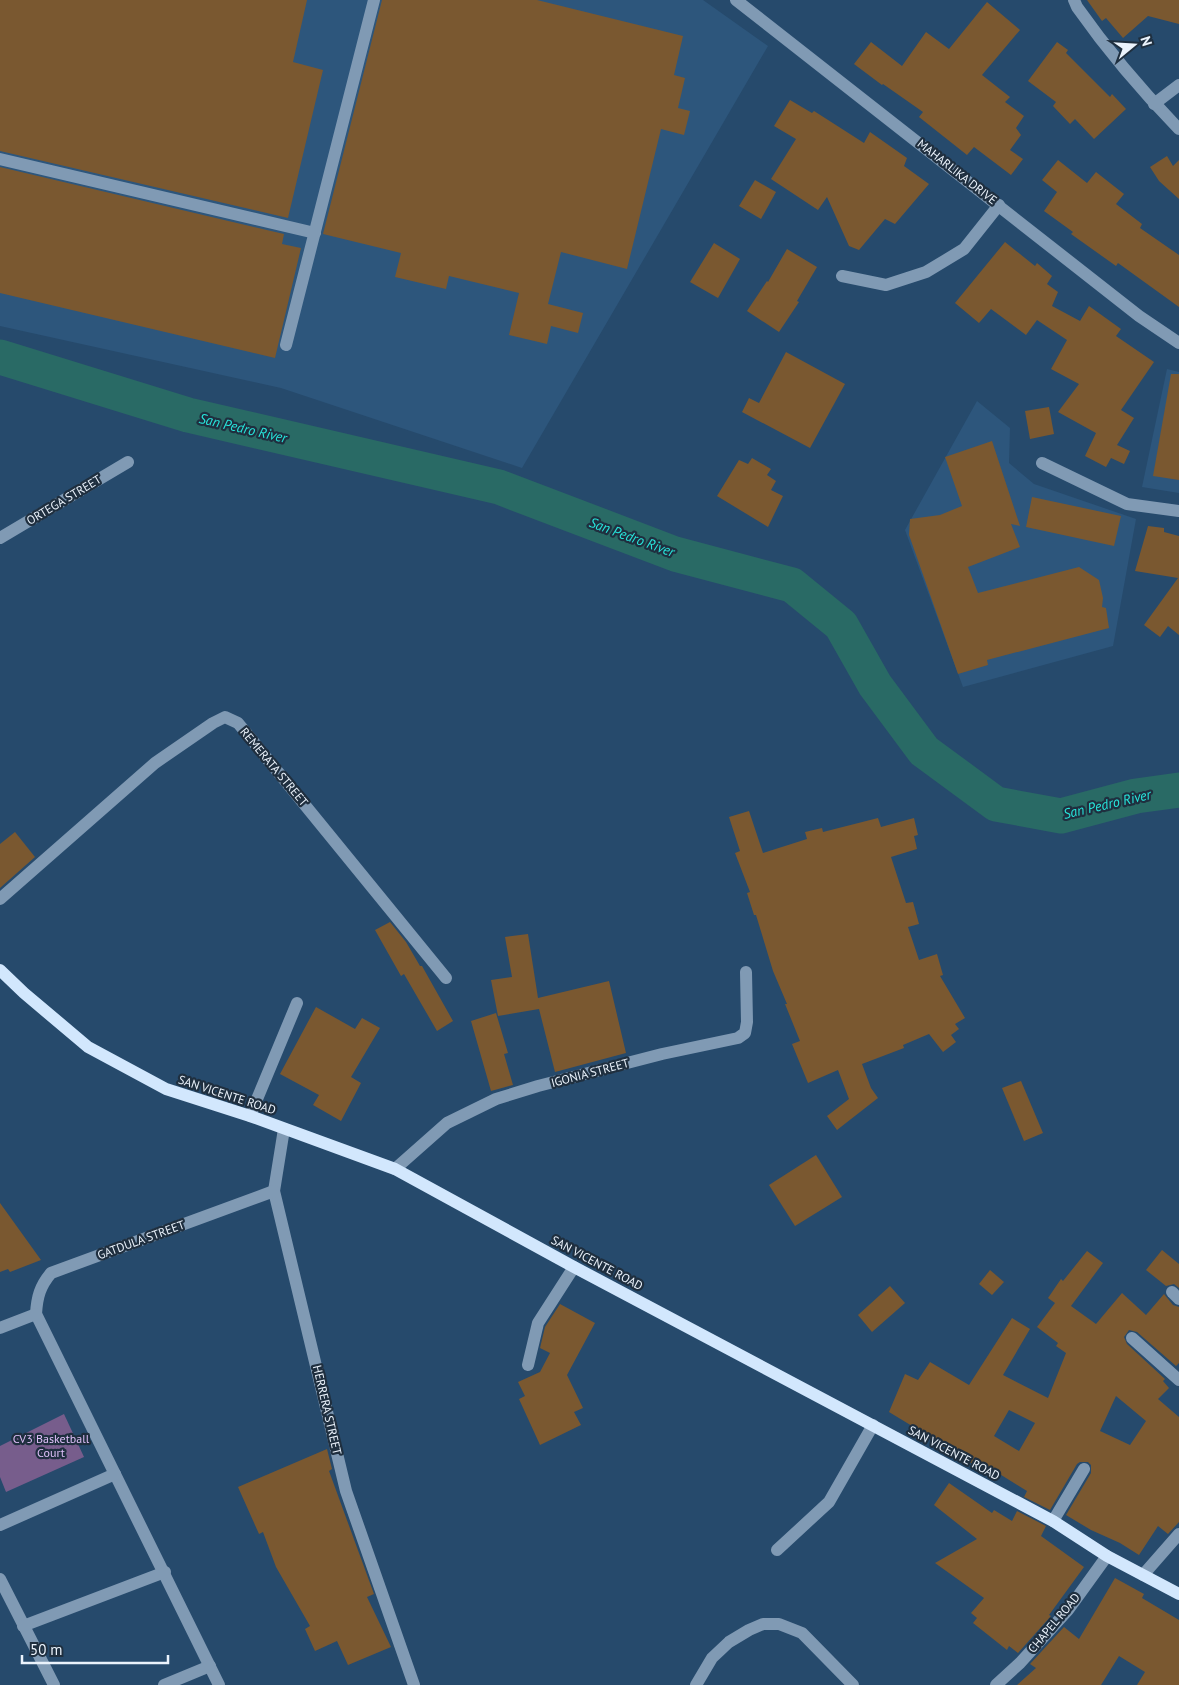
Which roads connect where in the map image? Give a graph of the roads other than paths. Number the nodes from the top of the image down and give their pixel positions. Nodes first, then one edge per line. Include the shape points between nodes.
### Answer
1 (374, 0) edge
2 (736, 0) edge
3 (1074, 0) edge
4 (1179, 85) edge
5 (1154, 104) junction
6 (1179, 129) edge
7 (0, 159) edge
8 (999, 205) junction
9 (315, 233) junction
10 (842, 276) dead end
11 (1179, 343) edge
12 (286, 345) dead end
13 (128, 462) dead end
14 (1042, 463) dead end
15 (1179, 511) edge
16 (0, 538) edge
17 (0, 899) edge
18 (0, 970) edge
19 (746, 972) dead end
20 (446, 978) dead end
21 (297, 1002) dead end
22 (250, 1116) junction
23 (284, 1129) junction
24 (395, 1169) junction
25 (274, 1191) junction
26 (574, 1267) junction
27 (36, 1314) junction
28 (0, 1328) edge
29 (1132, 1338) dead end
30 (528, 1366) dead end
31 (1179, 1380) edge
32 (873, 1426) junction
33 (1084, 1469) dead end
34 (115, 1474) junction
35 (1053, 1521) junction
36 (0, 1525) edge
37 (1179, 1534) edge
38 (777, 1550) dead end
39 (1107, 1556) junction
40 (165, 1572) junction
41 (1143, 1575) junction
42 (0, 1579) edge
43 (1179, 1594) edge
44 (23, 1626) junction
45 (210, 1666) junction
46 (54, 1685) edge
47 (164, 1685) edge
48 (219, 1685) edge
49 (414, 1685) edge
50 (696, 1685) edge
51 (853, 1685) edge
52 (996, 1685) edge

1 - 9 street
2 - 8 street, MAHARLIKA DRIVE
3 - 5 street via 1106,48
4 - 5 street
5 - 6 street
7 - 9 street
8 - 10 street via 964,249 926,272 886,285
8 - 11 street, MAHARLIKA DRIVE via 1139,316
9 - 12 street
13 - 16 street, ORTEGA STREET
14 - 15 street via 1127,504
17 - 20 street, REMERATA STREET via 155,762 212,722 226,717 238,723
18 - 22 main road, SAN VICENTE ROAD via 88,1046 166,1089
19 - 24 street, IGONIA STREET via 746,1033 738,1038 662,1054 496,1100 447,1122
21 - 22 street
22 - 23 main road, SAN VICENTE ROAD
23 - 24 main road, SAN VICENTE ROAD
23 - 25 street, HERRERA STREET
24 - 26 main road, SAN VICENTE ROAD
25 - 27 street, GATDULA STREET via 51,1273 39,1290
25 - 49 street, HERRERA STREET via 346,1491
26 - 30 street via 538,1323
26 - 32 main road, SAN VICENTE ROAD
27 - 28 street
27 - 34 street
29 - 31 street
32 - 35 main road, SAN VICENTE ROAD
32 - 38 street via 829,1502
33 - 35 street
34 - 36 street
34 - 40 street
35 - 39 main road, SAN VICENTE ROAD
37 - 41 street
39 - 41 main road, SAN VICENTE ROAD
39 - 52 street, CHAPEL ROAD via 1068,1610
40 - 44 street
40 - 45 street
41 - 43 main road, SAN VICENTE ROAD
42 - 44 street
44 - 46 street
45 - 47 street
45 - 48 street
50 - 51 street via 712,1658 729,1642 763,1624 779,1624 802,1633

